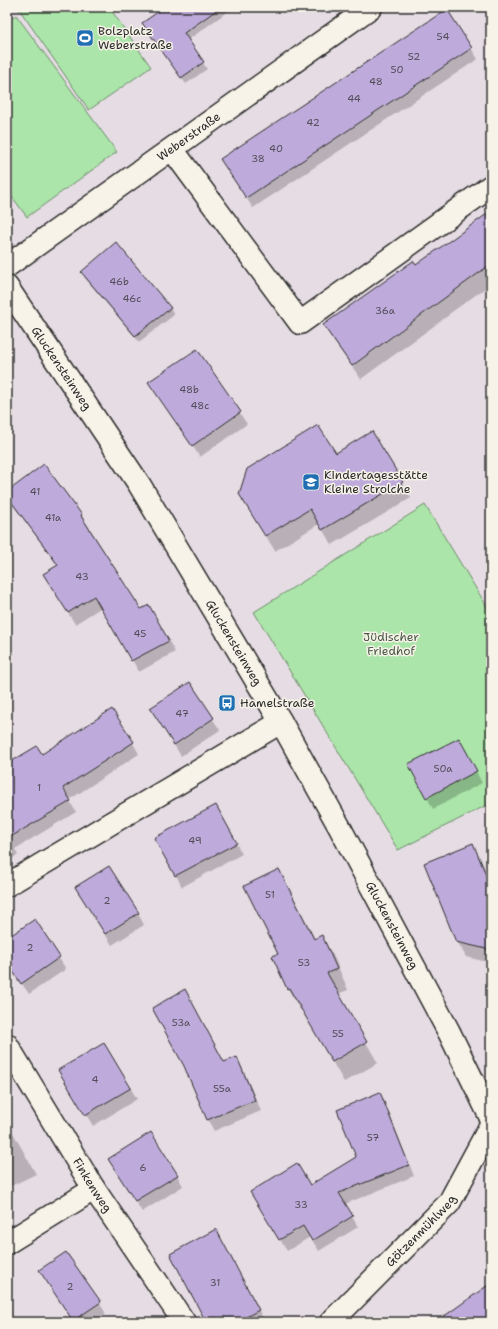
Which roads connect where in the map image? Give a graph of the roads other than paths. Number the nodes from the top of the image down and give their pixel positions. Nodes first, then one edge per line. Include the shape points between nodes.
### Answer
1 (371, 7) edge
2 (172, 149) junction
3 (491, 186) edge
4 (7, 266) edge
5 (7, 287) edge
6 (281, 722) junction
7 (7, 885) edge
8 (7, 1045) edge
9 (491, 1118) edge
10 (491, 1126) edge
11 (94, 1189) junction
12 (7, 1243) edge
13 (184, 1322) edge
14 (332, 1322) edge

1 - 2 street, Weberstraße
2 - 3 street via 300,323
2 - 4 street, Weberstraße
5 - 6 street, Gluckensteinweg via 139,484
6 - 7 street
6 - 9 street, Gluckensteinweg via 340,826
8 - 11 street, Finkenweg
10 - 14 street, Götzenmühlweg via 449,1203
11 - 12 street
11 - 13 street, Finkenweg

